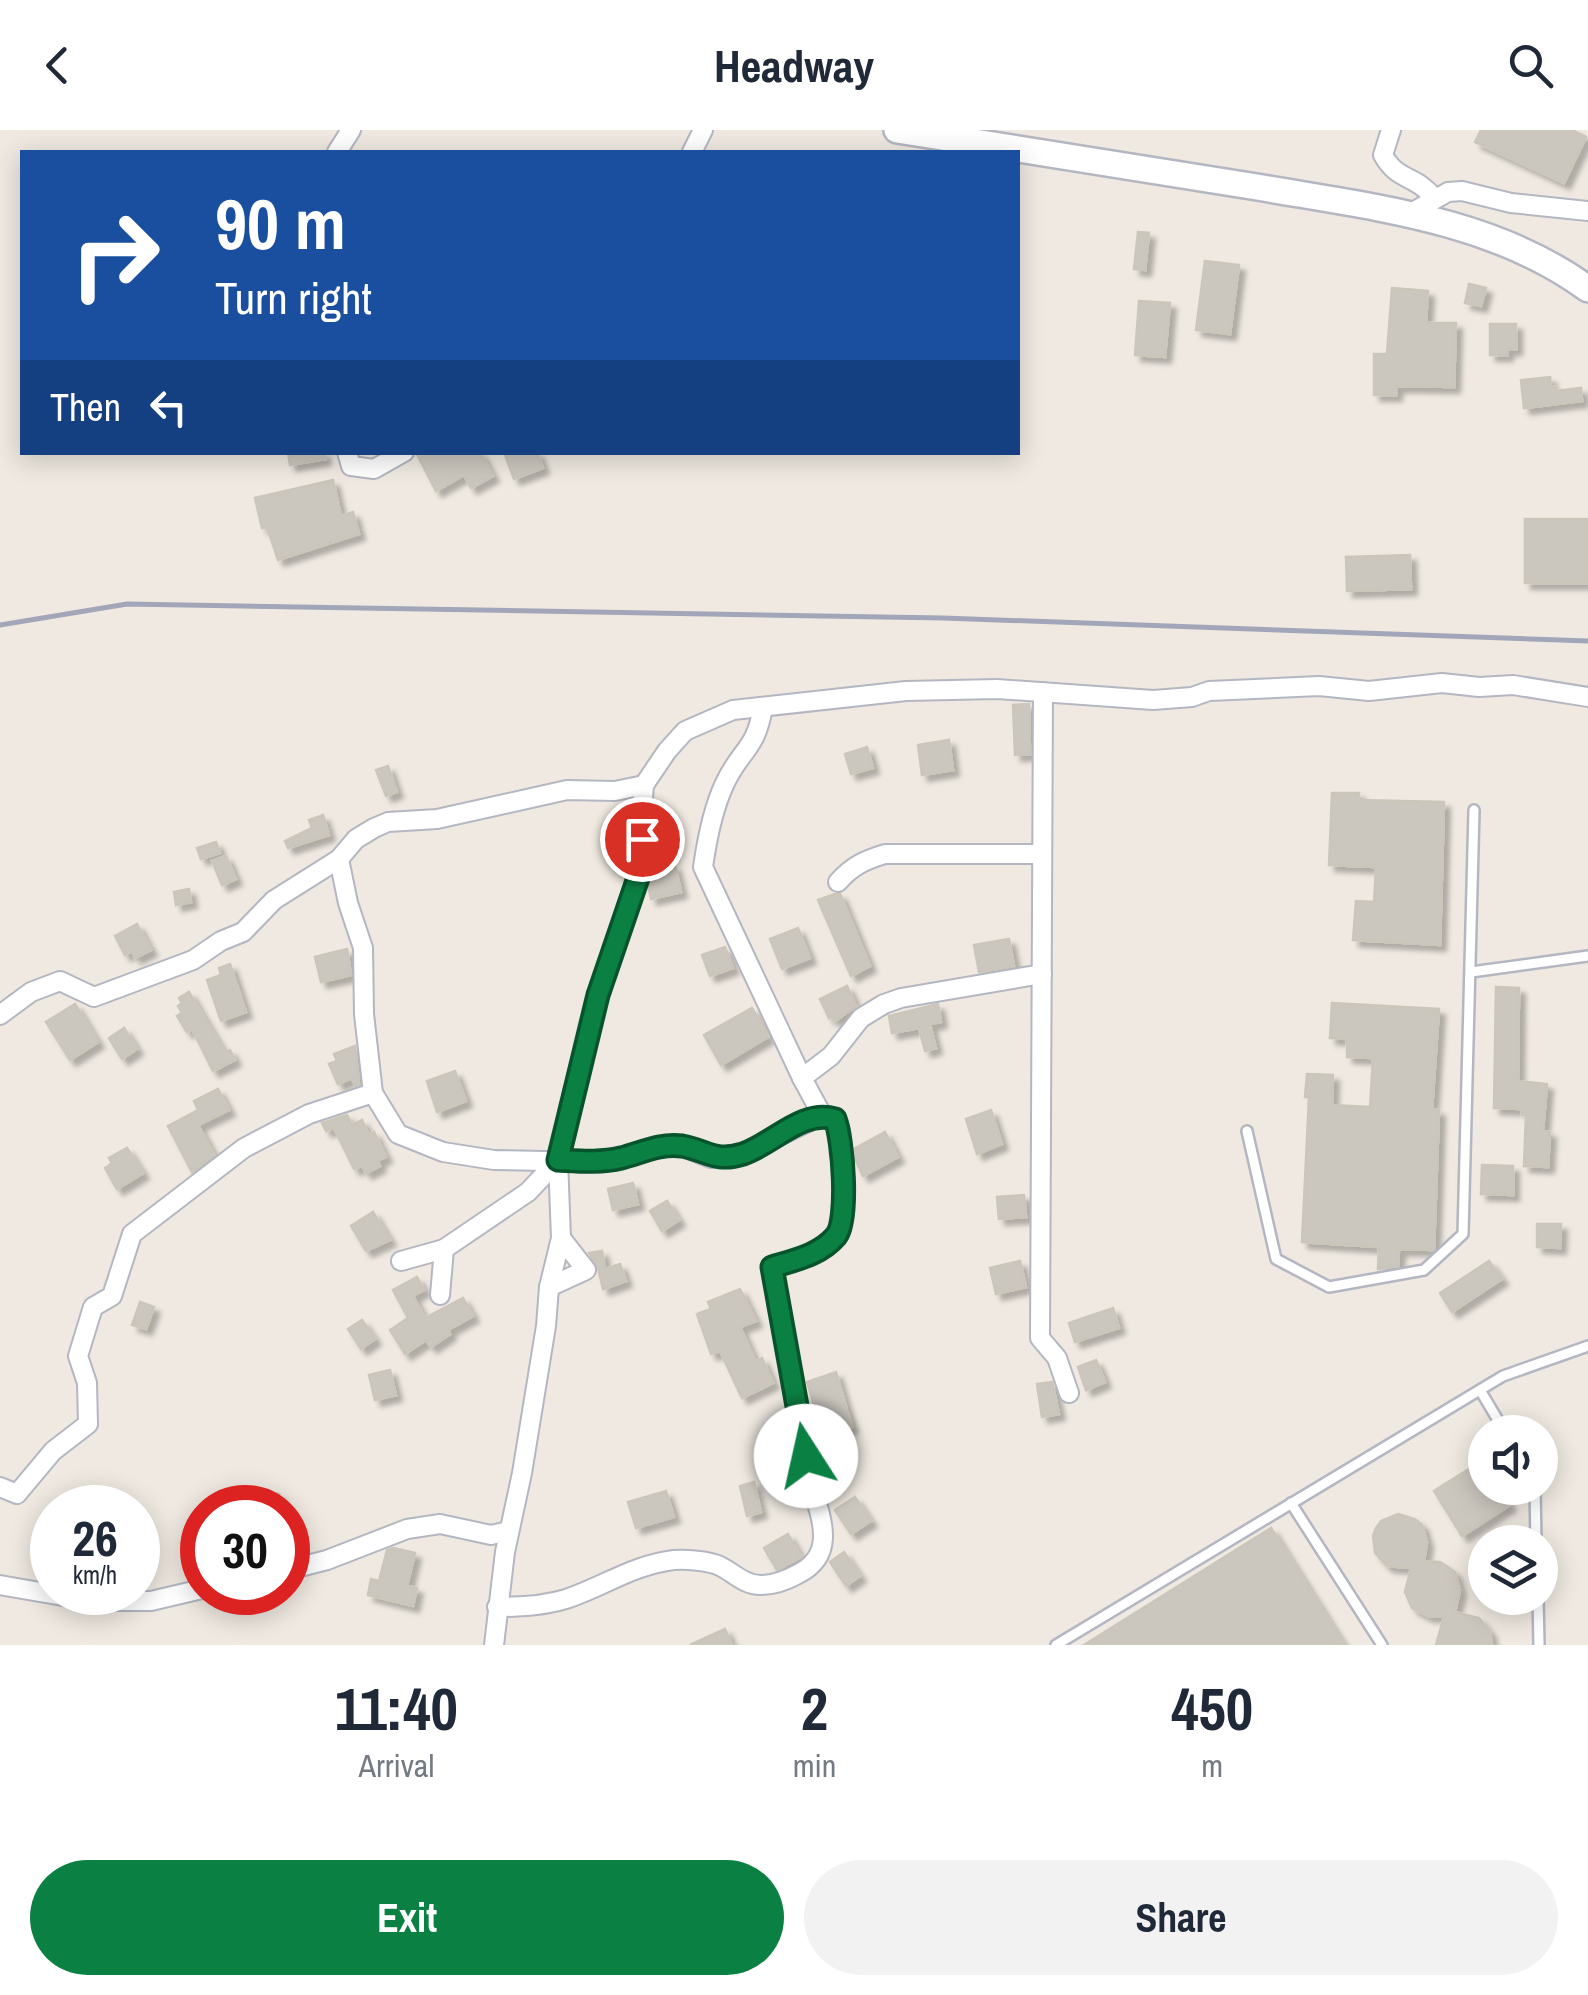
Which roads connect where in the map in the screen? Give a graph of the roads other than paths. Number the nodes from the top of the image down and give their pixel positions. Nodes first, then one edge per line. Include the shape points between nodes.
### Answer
1 (896, 130) edge
2 (1391, 130) edge
3 (1018, 150) edge
4 (1020, 150) edge
5 (1434, 198) junction
6 (1588, 211) edge
7 (1409, 214) junction
8 (1588, 289) edge
9 (348, 455) edge
10 (399, 455) edge
11 (1043, 692) junction
12 (1588, 697) edge
13 (762, 707) junction
14 (644, 784) junction
15 (1474, 810) dead end
16 (1042, 854) junction
17 (339, 860) junction
18 (838, 882) dead end
19 (1588, 956) edge
20 (1471, 972) junction
21 (1042, 974) junction
22 (0, 1014) edge
23 (802, 1078) junction
24 (373, 1093) junction
25 (822, 1115) junction
26 (1247, 1132) dead end
27 (558, 1160) junction
28 (561, 1238) junction
29 (444, 1249) junction
30 (401, 1261) dead end
31 (549, 1287) junction
32 (440, 1295) dead end
33 (1588, 1346) edge
34 (1480, 1390) junction
35 (1069, 1393) dead end
36 (1495, 1415) edge
37 (0, 1487) edge
38 (1291, 1503) junction
39 (509, 1531) junction
40 (310, 1564) edge
41 (0, 1585) edge
42 (180, 1594) edge
43 (497, 1607) junction
44 (1538, 1615) edge
45 (494, 1645) edge
46 (1056, 1645) edge
47 (1382, 1645) edge
48 (1539, 1645) edge

1 - 3 main road
2 - 5 street via 1383,155 1391,170 1423,184
4 - 7 main road
5 - 6 street via 1462,190 1511,204
5 - 7 street
7 - 8 main road via 1520,247
9 - 10 street via 350,466 374,469
11 - 12 street via 1153,700 1208,690 1369,691 1442,683
11 - 13 street via 906,691
11 - 16 street
13 - 14 street via 733,710 685,731
13 - 23 street via 754,740 724,785 703,867
14 - 17 street via 567,790 438,820 388,822 356,839
14 - 27 street via 638,878 598,995
15 - 20 lane
16 - 18 street via 885,854 850,869
16 - 21 street
17 - 22 street via 274,900 243,932 193,960 94,997 60,981
17 - 24 street via 364,948
19 - 20 lane
20 - 26 lane via 1463,1234 1424,1270 1330,1287 1276,1260
21 - 23 street via 884,1004 861,1018 831,1056
21 - 35 street via 1040,1338 1057,1358
23 - 25 street
24 - 27 street via 398,1134 443,1152
24 - 37 street via 309,1114 244,1148 132,1234 112,1296 93,1307 78,1356 88,1424 53,1451 16,1494
25 - 27 street via 742,1154 712,1158 683,1146 658,1146 606,1160
25 - 43 street via 835,1119 840,1132 838,1234 812,1255 772,1267 823,1522 817,1562 784,1581 761,1585 718,1565 676,1559 618,1574 568,1598
27 - 28 street
27 - 29 street via 528,1192
28 - 31 street
28 - 31 street via 586,1270
29 - 30 street
29 - 32 street
31 - 39 street
33 - 34 lane
34 - 36 lane
34 - 38 lane
38 - 46 lane
38 - 47 lane
39 - 40 street via 407,1528
39 - 43 street
41 - 42 street via 92,1601 150,1602
43 - 45 street
44 - 48 lane

